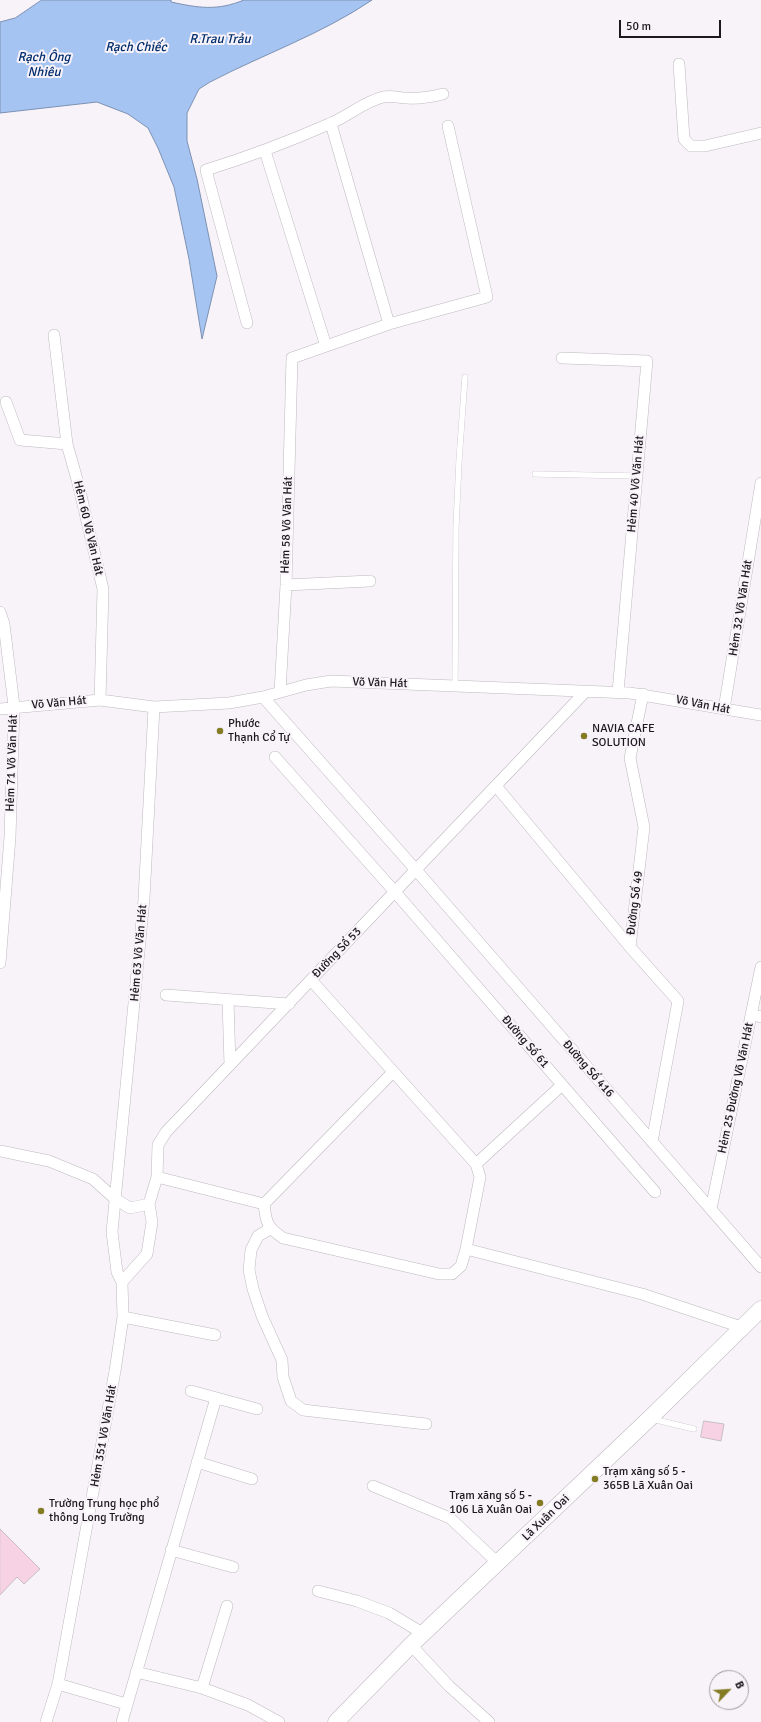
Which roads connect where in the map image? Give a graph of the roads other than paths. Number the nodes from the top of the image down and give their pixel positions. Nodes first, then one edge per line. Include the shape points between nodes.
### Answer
1 (679, 64) dead end
2 (443, 94) dead end
3 (331, 124) junction
4 (448, 126) dead end
5 (761, 133) edge
6 (265, 151) junction
7 (247, 323) dead end
8 (389, 324) junction
9 (54, 334) dead end
10 (326, 346) junction
11 (562, 358) dead end
12 (465, 377) dead end
13 (6, 402) dead end
14 (66, 444) junction
15 (534, 474) dead end
16 (636, 476) junction
17 (761, 483) edge
18 (370, 581) dead end
19 (286, 585) junction
20 (0, 612) edge
21 (455, 686) junction
22 (586, 691) junction
23 (280, 692) junction
24 (618, 692) junction
25 (643, 694) junction
26 (263, 697) junction
27 (100, 700) junction
28 (14, 706) junction
29 (154, 707) junction
30 (0, 709) edge
31 (724, 709) junction
32 (761, 715) edge
33 (275, 757) dead end
34 (496, 786) junction
35 (416, 870) junction
36 (395, 892) junction
37 (630, 947) junction
38 (0, 963) edge
39 (761, 967) edge
40 (311, 980) junction
41 (166, 995) dead end
42 (228, 1000) junction
43 (289, 1004) junction
44 (756, 1016) edge
45 (230, 1065) junction
46 (393, 1072) junction
47 (562, 1085) junction
48 (652, 1142) junction
49 (0, 1151) edge
50 (476, 1164) junction
51 (157, 1177) junction
52 (655, 1192) dead end
53 (114, 1198) junction
54 (149, 1204) junction
55 (264, 1204) junction
56 (711, 1209) junction
57 (270, 1230) junction
58 (466, 1249) junction
59 (761, 1263) edge
60 (761, 1266) edge
61 (122, 1282) junction
62 (759, 1313) edge
63 (123, 1317) junction
64 (742, 1327) junction
65 (215, 1334) dead end
66 (191, 1391) dead end
67 (216, 1398) junction
68 (257, 1410) dead end
69 (650, 1418) junction
70 (426, 1424) dead end
71 (694, 1429) dead end
72 (197, 1462) junction
73 (252, 1479) dead end
74 (374, 1486) dead end
75 (171, 1550) junction
76 (499, 1564) junction
77 (233, 1567) dead end
78 (318, 1591) dead end
79 (227, 1606) dead end
80 (424, 1634) junction
81 (412, 1645) junction
82 (136, 1672) junction
83 (58, 1684) junction
84 (202, 1688) junction
85 (126, 1704) junction
86 (46, 1722) edge
87 (122, 1722) edge
88 (278, 1722) edge
89 (336, 1722) edge
90 (489, 1722) edge

1 - 5 street via 684,139 687,143 691,146 705,146
2 - 3 street via 416,98 394,95 370,102
3 - 6 street
3 - 8 street
4 - 8 street via 487,297
6 - 7 street via 206,170
6 - 10 street
8 - 10 street
9 - 14 street, Hẻm 60 Võ Văn Hát
10 - 19 street, Hẻm 58 Võ Văn Hát via 292,358
11 - 16 street, Hẻm 40 Võ Văn Hát via 647,361
12 - 21 lane via 456,527
13 - 14 street via 20,440
14 - 27 street, Hẻm 60 Võ Văn Hát via 103,589
15 - 16 lane
16 - 24 street, Hẻm 40 Võ Văn Hát
17 - 31 street, Hẻm 32 Võ Văn Hát
18 - 19 street
19 - 23 street, Hẻm 58 Võ Văn Hát
20 - 28 street, Hẻm 71 Võ Văn Hát via 4,624
21 - 22 street, Võ Văn Hát
21 - 23 street, Võ Văn Hát via 331,681
22 - 24 street, Võ Văn Hát
22 - 34 street, Đường Số 53
23 - 26 street, Võ Văn Hát
24 - 25 street, Võ Văn Hát
25 - 31 street, Võ Văn Hát
25 - 37 street, Đường Số 49 via 630,758 644,827
26 - 29 street, Võ Văn Hát via 229,703
26 - 35 street, Đường Số 416
27 - 28 street, Võ Văn Hát
27 - 29 street, Võ Văn Hát
28 - 30 street, Võ Văn Hát
28 - 38 street, Hẻm 71 Võ Văn Hát via 10,837
29 - 53 street, Hẻm 63 Võ Văn Hát via 144,899
31 - 32 street, Võ Văn Hát
33 - 36 street, Đường Số 61
34 - 35 street, Đường Số 53
34 - 37 street
35 - 36 street, Đường Số 53
35 - 48 street, Đường Số 416
36 - 40 street, Đường Số 53
36 - 47 street, Đường Số 61
37 - 48 street, Đường Số 49 via 678,1001
39 - 44 street, Hẻm 25 Đường Võ Văn Hát
40 - 43 street, Đường Số 53
40 - 46 street
41 - 42 street
42 - 43 street
42 - 45 street
43 - 45 street, Đường Số 53
44 - 56 street, Hẻm 25 Đường Võ Văn Hát
45 - 51 street, Đường Số 53 via 166,1132 158,1145
46 - 50 street
46 - 55 street
47 - 50 street
47 - 52 street, Đường Số 61
48 - 56 street, Đường Số 416
49 - 53 street via 50,1161 93,1179
50 - 58 street via 480,1177
51 - 54 street, Đường Số 53
51 - 55 street
53 - 54 street via 130,1208
53 - 61 street, Hẻm 63 Võ Văn Hát via 112,1232 117,1272
54 - 61 street via 152,1222 147,1254
55 - 57 street
56 - 60 street, Đường Số 416
57 - 58 street via 283,1238 439,1274 452,1274 461,1266
57 - 70 street via 258,1236 251,1250 249,1270 262,1316 282,1360 283,1377 291,1401 303,1410
58 - 64 street via 642,1294
59 - 60 street
61 - 63 street, Hẻm 351 Võ Văn Hát
62 - 64 main road, Lã Xuân Oai
63 - 65 street
63 - 83 street, Hẻm 351 Võ Văn Hát
64 - 69 main road, Lã Xuân Oai
66 - 67 street
67 - 68 street
67 - 72 street
69 - 71 lane
69 - 76 main road, Lã Xuân Oai
72 - 73 street
72 - 75 street
74 - 76 street via 450,1518
75 - 77 street
75 - 82 street
76 - 80 main road, Lã Xuân Oai
78 - 80 street via 390,1613
79 - 84 street
80 - 81 main road, Lã Xuân Oai
81 - 89 main road, Lã Xuân Oai
81 - 90 street via 449,1686
82 - 84 street
82 - 85 street
83 - 85 street
83 - 86 street, Hẻm 351 Võ Văn Hát
84 - 88 street via 248,1705
85 - 87 street

